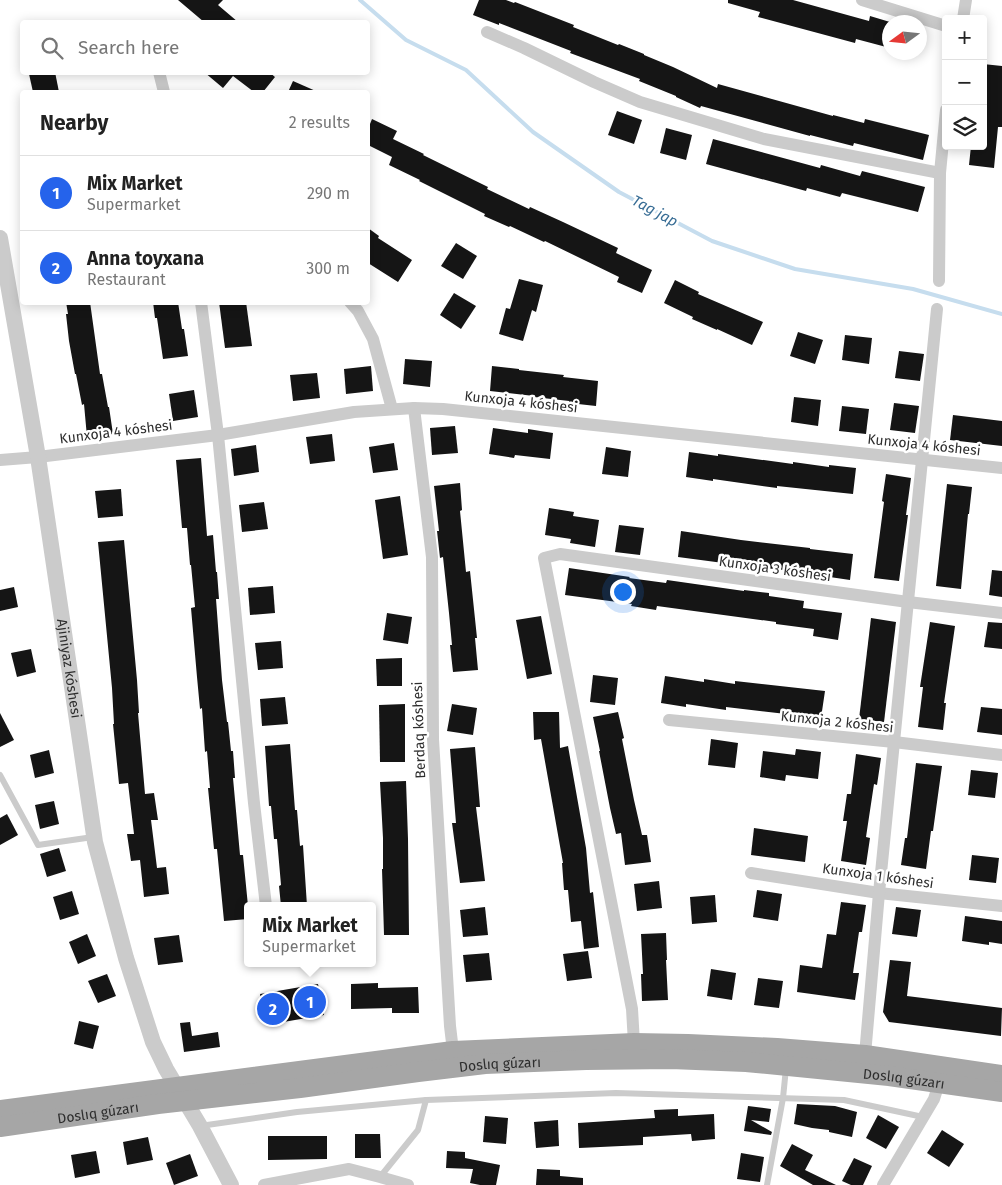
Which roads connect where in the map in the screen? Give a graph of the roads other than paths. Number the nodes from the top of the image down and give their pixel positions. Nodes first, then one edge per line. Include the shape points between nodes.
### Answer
1 (862, 0) edge
2 (966, 0) edge
3 (963, 15) edge
4 (942, 25) edge
5 (487, 32) dead end
6 (160, 75) edge
7 (164, 90) edge
8 (942, 150) edge
9 (940, 173) junction
10 (0, 238) edge
11 (939, 281) dead end
12 (201, 305) edge
13 (352, 305) edge
14 (937, 309) dead end
15 (414, 408) junction
16 (392, 409) junction
17 (218, 435) junction
18 (38, 457) junction
19 (0, 460) edge
20 (922, 460) junction
21 (1002, 468) edge
22 (908, 602) junction
23 (1002, 613) edge
24 (670, 720) dead end
25 (894, 742) junction
26 (1002, 755) edge
27 (0, 775) edge
28 (94, 836) junction
29 (751, 872) dead end
30 (879, 893) junction
31 (266, 902) edge
32 (1002, 906) edge
33 (634, 1043) junction
34 (453, 1051) junction
35 (865, 1056) junction
36 (786, 1066) junction
37 (1002, 1075) edge
38 (939, 1083) junction
39 (1002, 1092) edge
40 (182, 1094) junction
41 (783, 1098) junction
42 (426, 1100) junction
43 (0, 1110) edge
44 (923, 1117) junction
45 (200, 1126) junction
46 (0, 1127) edge
47 (380, 1177) junction
48 (231, 1185) edge
49 (264, 1185) edge
50 (408, 1185) edge
51 (767, 1185) edge
52 (883, 1185) edge

1 - 4 street
2 - 3 street
5 - 9 street via 640,102 764,139
6 - 7 street
8 - 9 street
9 - 11 street
10 - 18 street, Ajiniyaz kóshesi
12 - 17 street
13 - 16 street via 373,339
14 - 20 street
15 - 16 street, Kunxoja 4 kóshesi
15 - 20 street, Kunxoja 4 kóshesi
15 - 34 street, Berdaq kóshesi via 432,557 434,739
16 - 17 street, Kunxoja 4 kóshesi via 354,412
17 - 18 street, Kunxoja 4 kóshesi
17 - 31 street
18 - 19 street, Kunxoja 4 kóshesi
18 - 28 street, Ajiniyaz kóshesi
20 - 21 street, Kunxoja 4 kóshesi
20 - 22 street
22 - 23 street, Kunxoja 3 kóshesi
22 - 25 street
22 - 33 street, Kunxoja 3 kóshesi via 560,554 544,558 632,1009
24 - 25 street, Kunxoja 2 kóshesi
25 - 26 street, Kunxoja 2 kóshesi
25 - 30 street
27 - 28 lane via 38,845
28 - 40 street, Ajiniyaz kóshesi via 126,958 153,1042
29 - 30 street, Kunxoja 1 kóshesi
30 - 32 street, Kunxoja 1 kóshesi
30 - 35 street
33 - 34 main road, Doslıq gúzarı
33 - 35 main road, Doslıq gúzarı via 768,1048
34 - 40 main road, Doslıq gúzarı
35 - 37 main road, Doslıq gúzarı
36 - 38 main road, Doslıq gúzarı
36 - 40 main road, Doslıq gúzarı via 671,1059 485,1064
36 - 41 lane
38 - 39 main road, Doslıq gúzarı
38 - 44 street
40 - 43 main road, Doslıq gúzarı
40 - 45 street, Ajiniyaz kóshesi
40 - 46 main road, Doslıq gúzarı via 158,1104
41 - 42 lane via 616,1093
41 - 44 lane via 844,1100
41 - 51 lane
42 - 45 lane via 297,1112
42 - 47 lane via 418,1130
44 - 52 street
45 - 48 street, Ajiniyaz kóshesi
47 - 49 street via 349,1169
47 - 50 street

